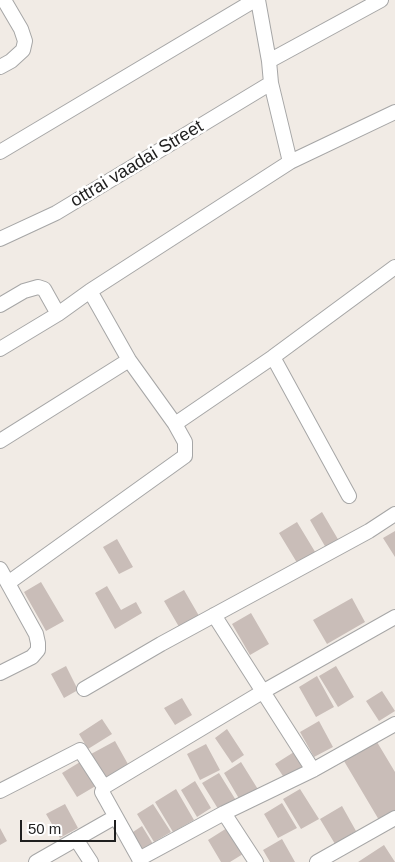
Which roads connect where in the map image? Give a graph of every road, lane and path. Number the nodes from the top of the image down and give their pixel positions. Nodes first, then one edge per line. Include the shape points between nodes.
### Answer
1 (4, 0) edge
2 (256, 0) edge
3 (380, 0) edge
4 (269, 61) junction
5 (0, 67) edge
6 (271, 83) junction
7 (395, 112) edge
8 (0, 152) edge
9 (290, 162) junction
10 (0, 239) edge
11 (395, 267) edge
12 (90, 291) junction
13 (0, 305) edge
14 (58, 314) junction
15 (0, 349) edge
16 (273, 357) junction
17 (129, 360) junction
18 (175, 424) junction
19 (0, 441) edge
20 (349, 496) dead end
21 (395, 514) edge
22 (0, 569) edge
23 (8, 583) junction
24 (214, 615) junction
25 (395, 617) edge
26 (0, 673) edge
27 (84, 689) dead end
28 (264, 692) junction
29 (395, 724) edge
30 (313, 770) junction
31 (104, 787) junction
32 (0, 791) edge
33 (224, 813) junction
34 (116, 818) junction
35 (395, 818) edge
36 (76, 839) junction
37 (140, 861) edge
38 (36, 862) edge
39 (90, 862) edge
40 (256, 862) edge
41 (317, 862) edge

1 - 5 street via 25,41 23,50
2 - 4 street
2 - 8 street
3 - 4 street
4 - 6 street
6 - 9 street
6 - 10 street, ottrai vaadai Street via 56,213
7 - 9 street
9 - 12 street
11 - 16 street
12 - 14 street
12 - 17 street
13 - 14 street via 38,287 44,289
14 - 15 street
16 - 18 street
16 - 20 street
17 - 18 street
17 - 19 street
18 - 23 street via 185,442 185,456
21 - 24 street
22 - 23 street
23 - 26 street via 36,634 38,650 32,657
24 - 27 street
24 - 28 street
25 - 28 street
28 - 30 street
28 - 31 street
29 - 30 street
30 - 33 street
31 - 32 street via 80,750
31 - 34 street via 102,792
33 - 37 street
33 - 40 street
34 - 36 street
34 - 37 street
35 - 41 street
36 - 38 street
36 - 39 street

